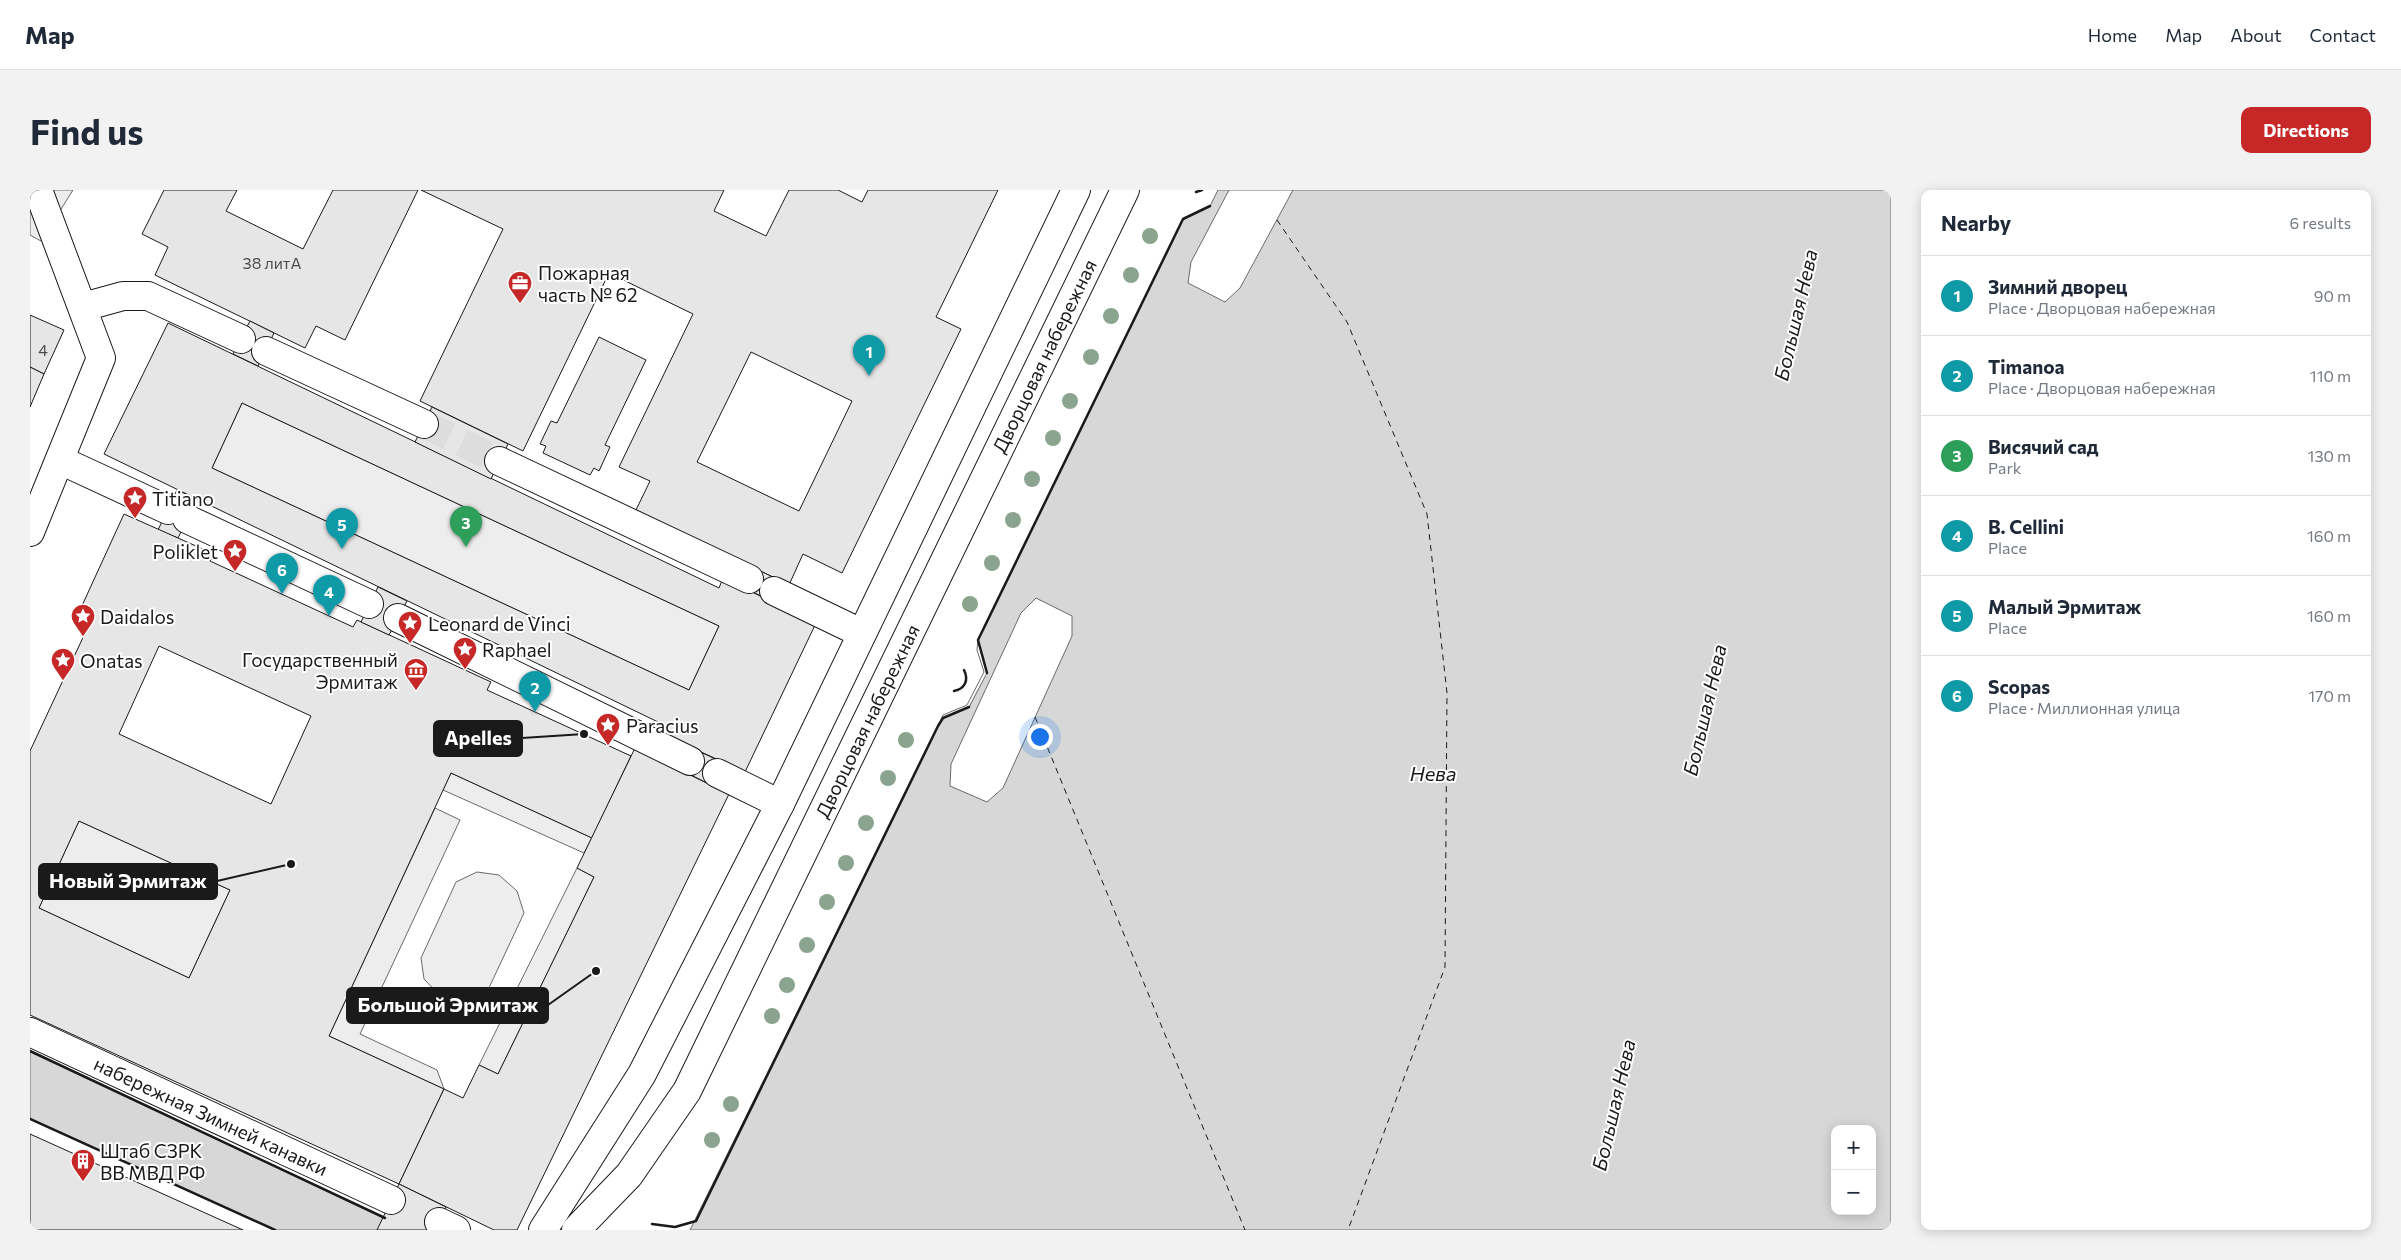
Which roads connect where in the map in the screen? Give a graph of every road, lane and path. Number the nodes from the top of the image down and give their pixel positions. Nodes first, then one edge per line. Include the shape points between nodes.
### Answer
1 (38, 190) edge
2 (1076, 190) edge
3 (1125, 190) edge
4 (40, 216) edge
5 (83, 307) junction
6 (241, 339) dead end
7 (266, 351) dead end
8 (424, 424) tunnel mouth
9 (60, 460) junction
10 (500, 461) tunnel mouth
11 (30, 532) edge
12 (749, 579) dead end
13 (774, 591) dead end
14 (369, 604) dead end
15 (398, 618) dead end
16 (861, 633) junction
17 (690, 761) dead end
18 (717, 773) dead end
19 (780, 804) junction
20 (30, 1032) edge
21 (391, 1200) dead end
22 (544, 1230) edge
23 (576, 1230) edge

1 - 4 main road
2 - 16 main road
3 - 23 main road, Дворцовая набережная via 687,1091 629,1175
4 - 5 main road
5 - 6 main road via 123,296 148,296
5 - 9 main road via 101,358
7 - 8 main road
9 - 11 main road
9 - 14 main road
10 - 12 main road
13 - 16 main road
15 - 17 main road
16 - 19 main road
18 - 19 main road
19 - 22 main road via 642,1074
20 - 21 main road, набережная Зимней канавки

